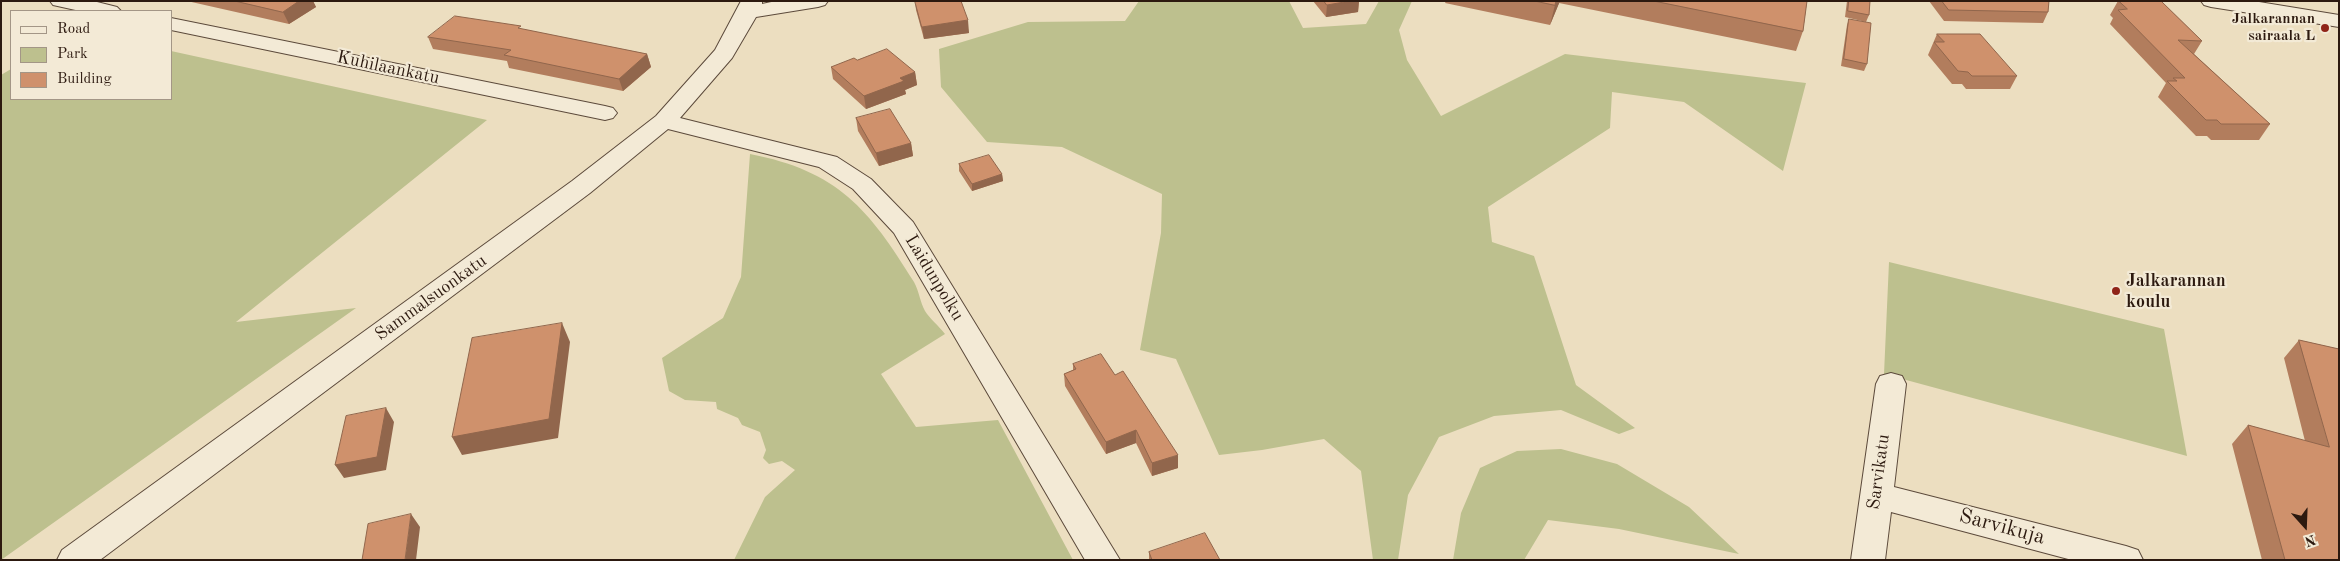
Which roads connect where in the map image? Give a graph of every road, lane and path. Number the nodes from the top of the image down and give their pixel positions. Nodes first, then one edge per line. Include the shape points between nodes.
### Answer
1 (60, 1) edge
2 (818, 1) edge
3 (2211, 1) edge
4 (750, 7) edge
5 (105, 10) edge
6 (2339, 21) edge
7 (172, 24) edge
8 (605, 113) dead end
9 (664, 121) junction
10 (1891, 384) dead end
11 (1876, 495) junction
12 (74, 560) edge
13 (1103, 560) edge
14 (1868, 560) edge
15 (2126, 560) edge

1 - 5 street
2 - 4 street
3 - 6 street
4 - 9 street, Sammalsuonkatu via 724,53
7 - 8 street, Kuhilaankatu
9 - 12 street, Sammalsuonkatu via 581,187
9 - 13 street, Laidunpolku via 828,162 862,184 904,228
10 - 11 street, Sarvikatu
11 - 14 street, Sarvikatu
11 - 15 street, Sarvikuja

